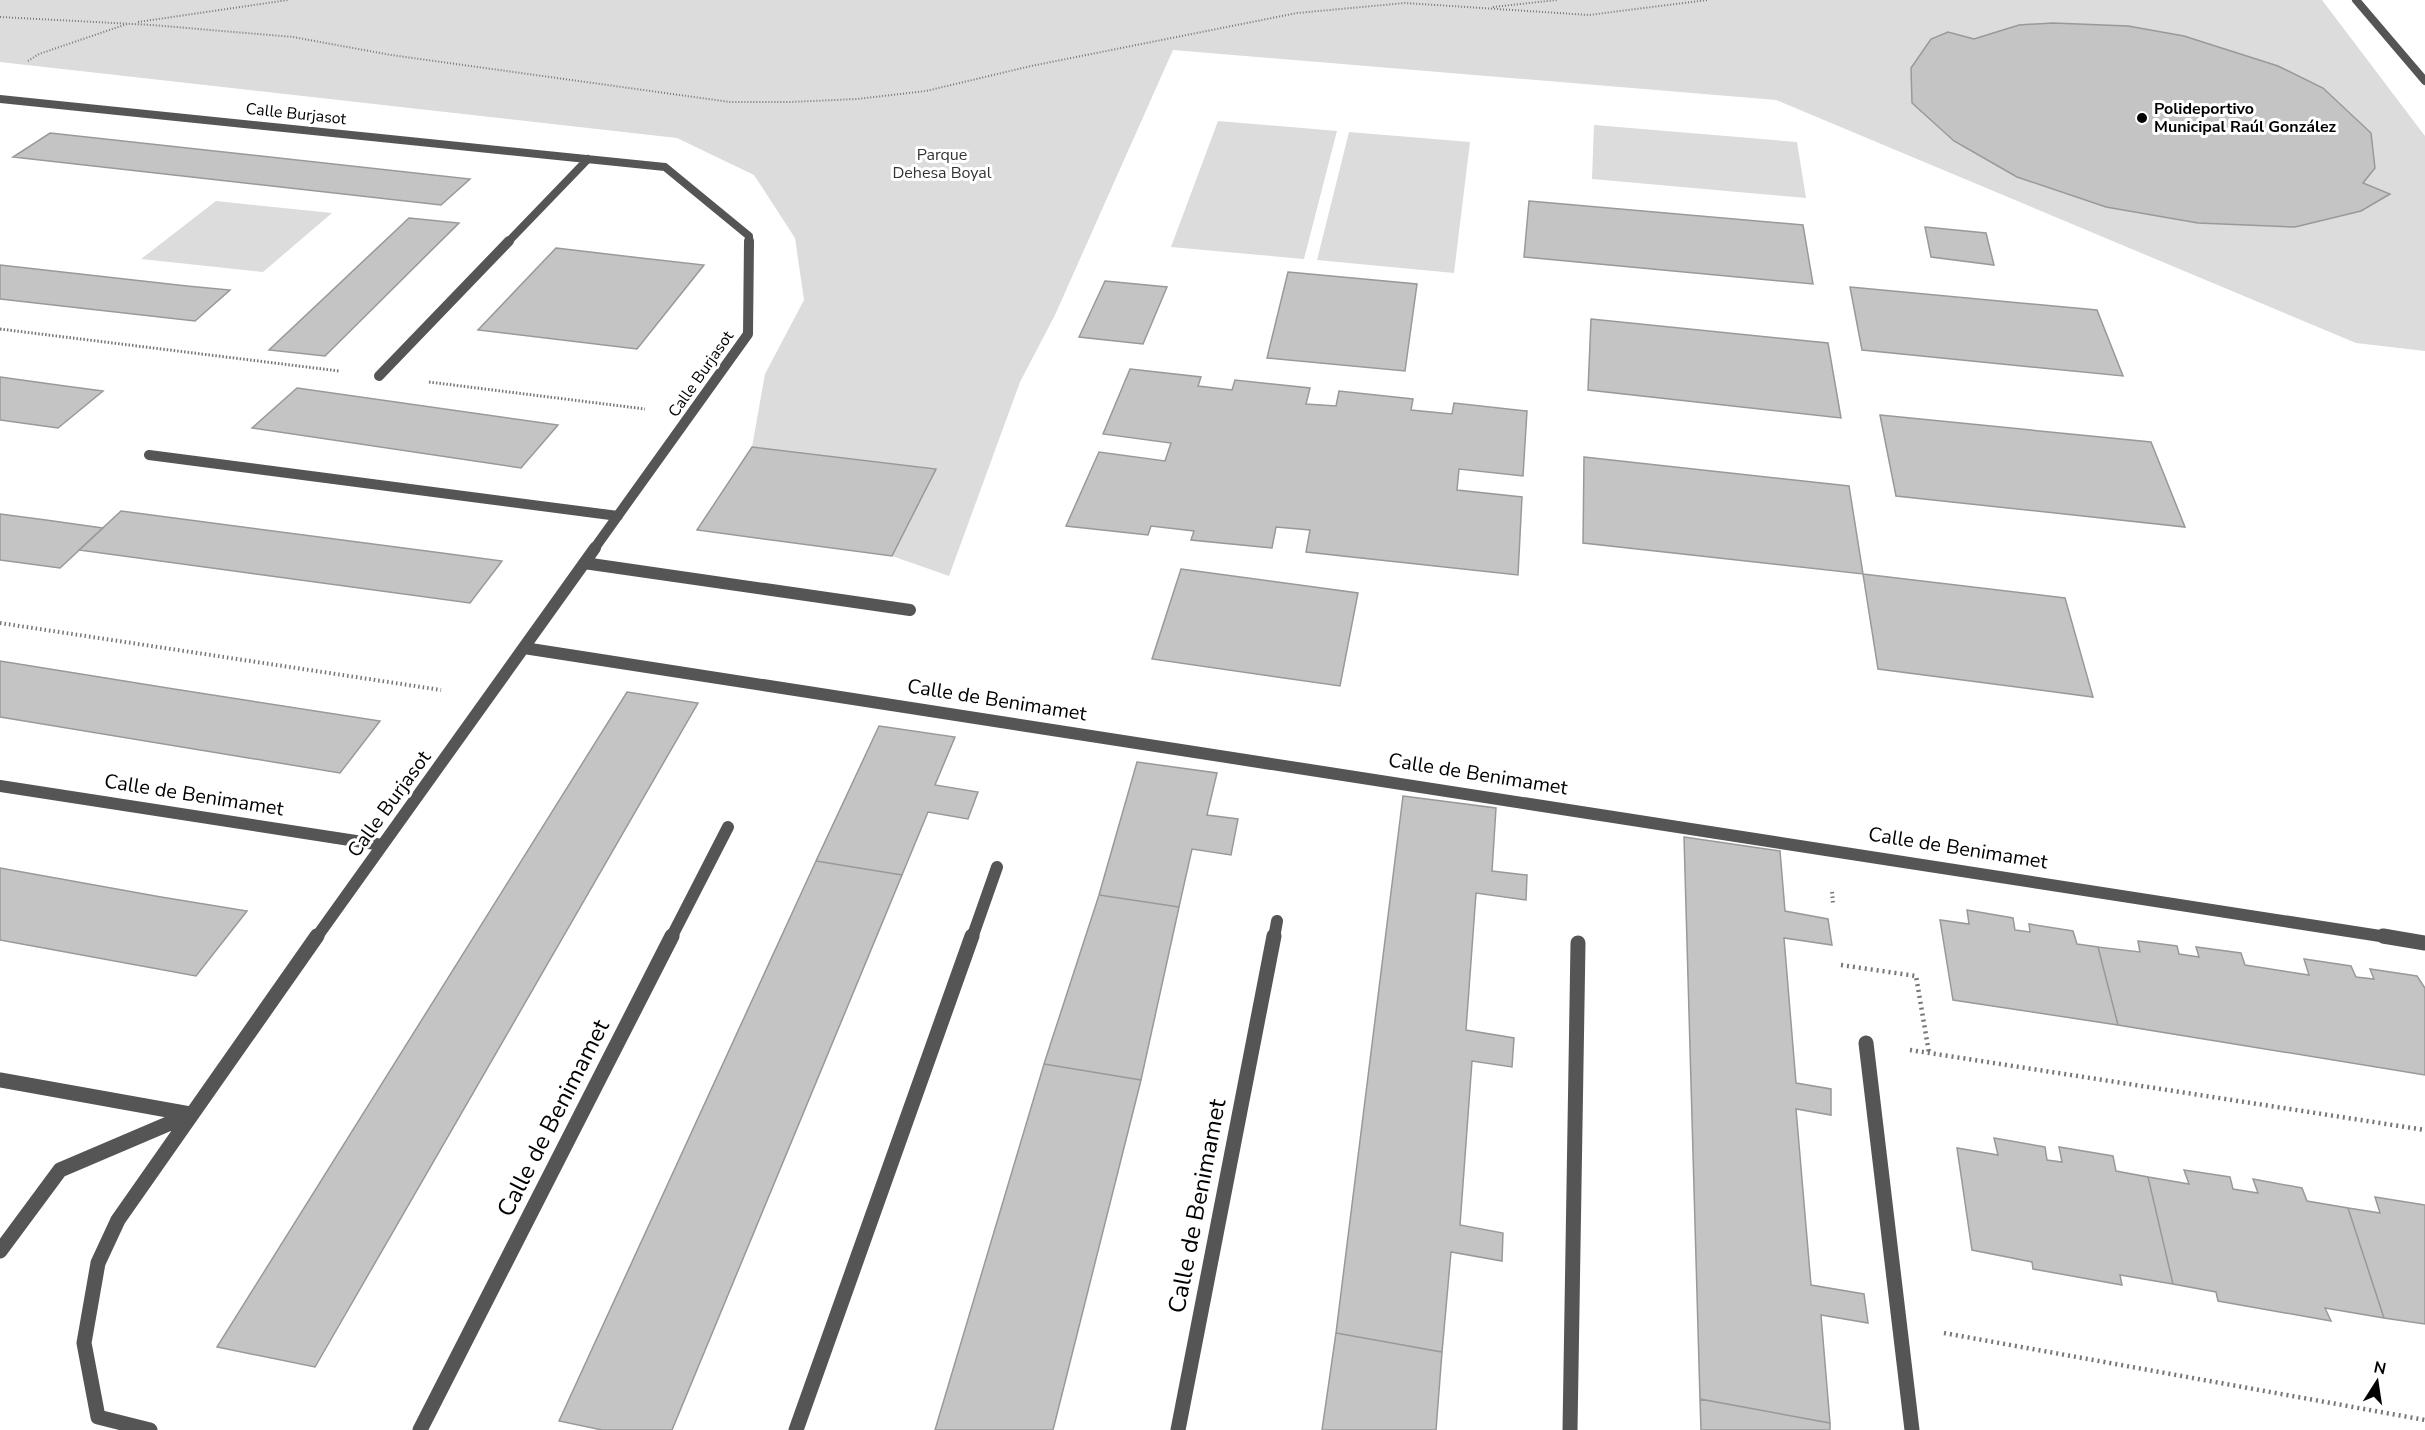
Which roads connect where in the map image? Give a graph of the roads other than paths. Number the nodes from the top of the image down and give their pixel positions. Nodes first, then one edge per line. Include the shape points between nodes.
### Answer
1 (2356, 0) edge
2 (2425, 81) edge
3 (0, 99) edge
4 (588, 159) junction
5 (379, 376) dead end
6 (149, 455) dead end
7 (618, 516) junction
8 (584, 563) junction
9 (910, 610) dead end
10 (524, 648) junction
11 (0, 786) edge
12 (728, 827) dead end
13 (382, 845) junction
14 (997, 867) dead end
15 (1277, 921) dead end
16 (1578, 943) dead end
17 (2425, 943) edge
18 (1866, 1043) road end
19 (0, 1080) edge
20 (190, 1114) junction
21 (0, 1251) edge
22 (150, 1430) edge
23 (420, 1430) edge
24 (796, 1430) edge
25 (1178, 1430) edge
26 (1570, 1430) edge
27 (1912, 1430) edge

1 - 2 street
3 - 4 street, Calle Burjasot
4 - 5 street
4 - 7 street, Calle Burjasot via 666,167 749,236 748,334
6 - 7 street
7 - 8 street, Calle Burjasot
8 - 9 street
8 - 10 street, Calle Burjasot
10 - 13 street, Calle Burjasot
10 - 17 street, Calle de Benimamet
11 - 13 street, Calle de Benimamet
12 - 23 street, Calle de Benimamet
13 - 20 street, Calle Burjasot
14 - 24 street
15 - 25 street, Calle de Benimamet
16 - 26 street
18 - 27 street
19 - 20 street
20 - 21 street via 60,1170
20 - 22 street via 118,1220 98,1263 84,1342 98,1417

